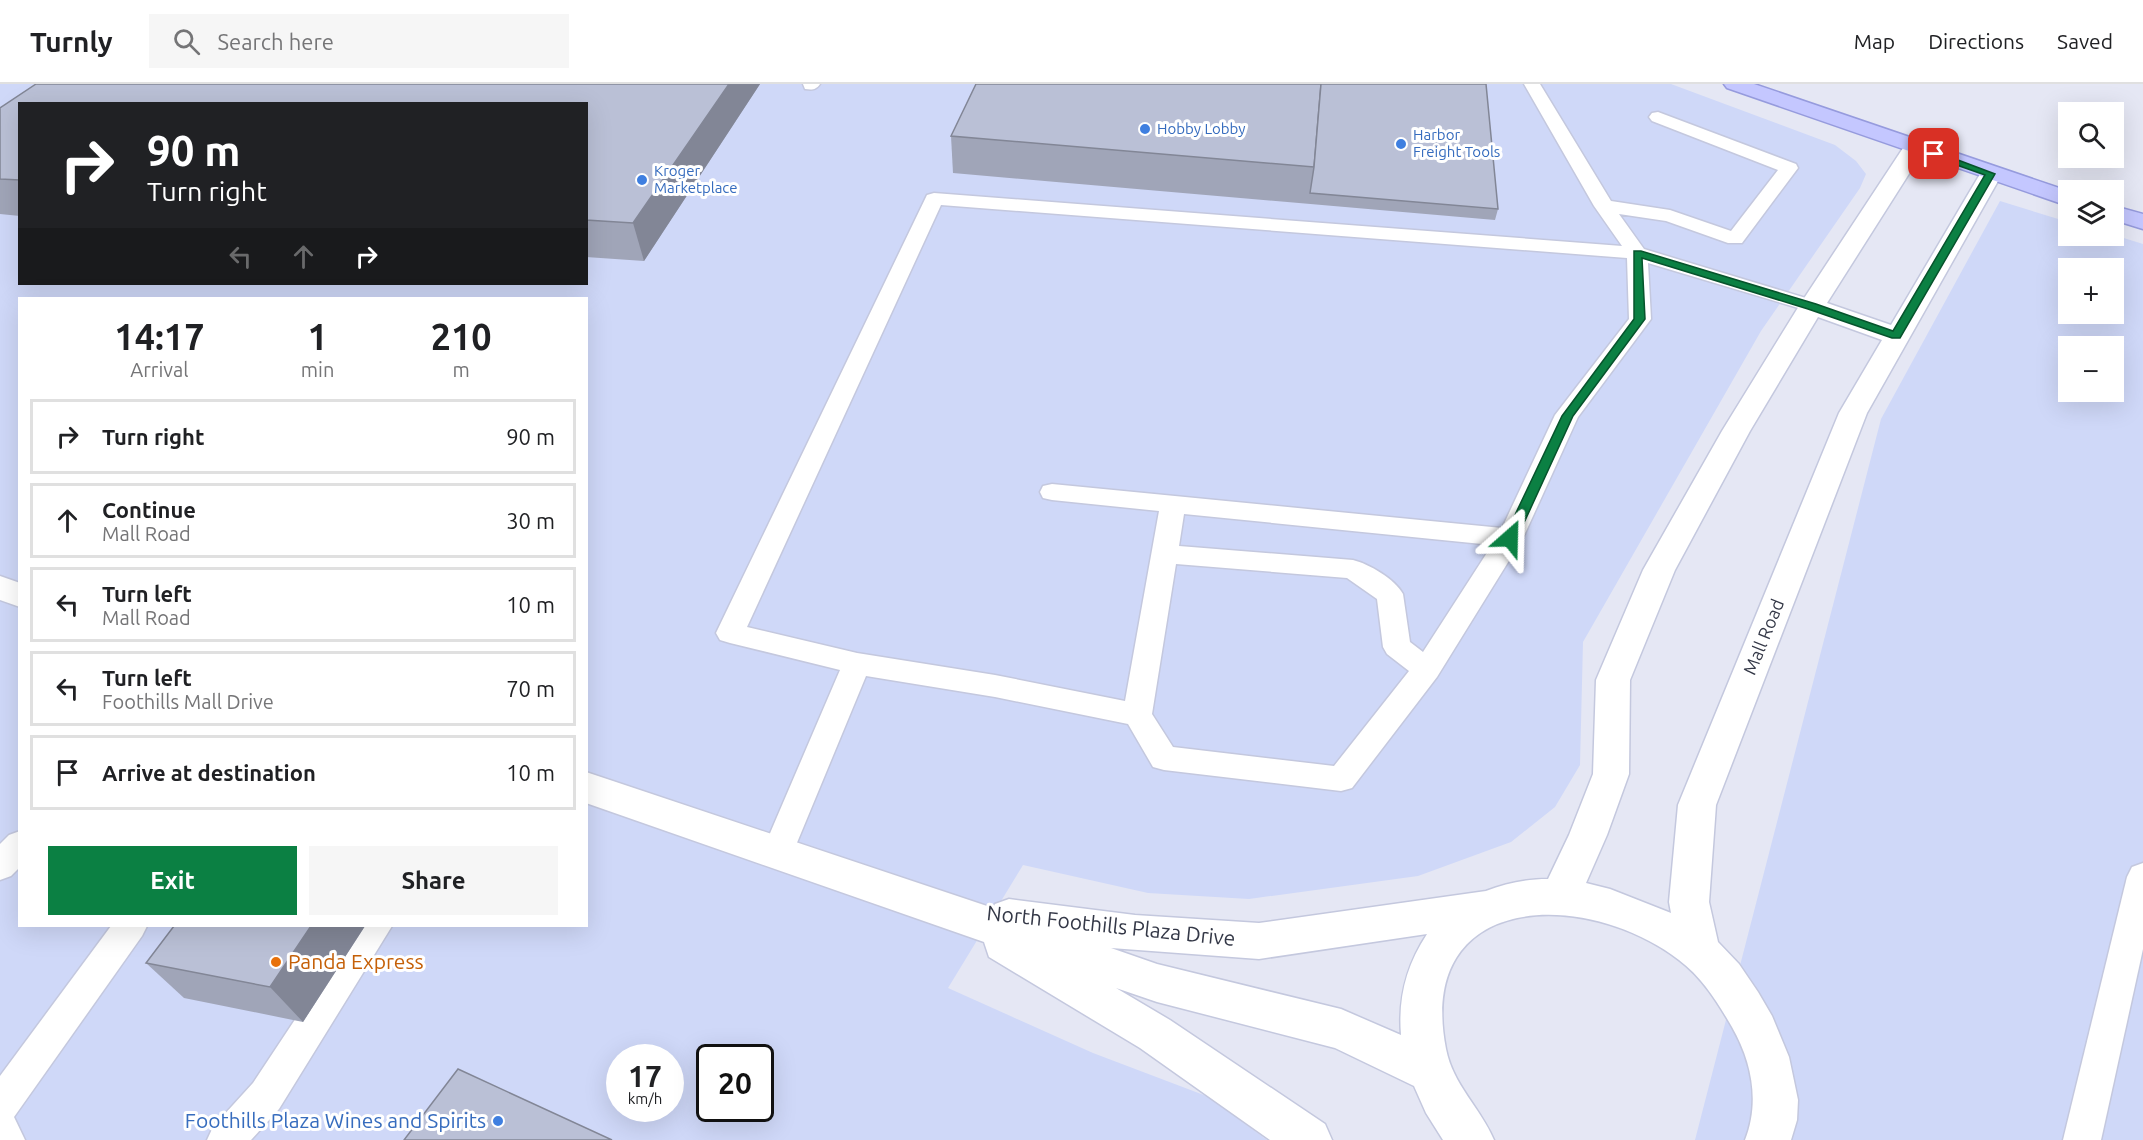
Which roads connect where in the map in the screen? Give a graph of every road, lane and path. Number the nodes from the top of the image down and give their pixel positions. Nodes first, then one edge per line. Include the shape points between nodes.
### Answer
1 (1532, 84) edge
2 (1734, 84) edge
3 (1658, 117) dead end
4 (1915, 147) junction
5 (1991, 174) junction
6 (2058, 196) edge
7 (1604, 206) junction
8 (2124, 216) edge
9 (2143, 222) edge
10 (1637, 253) junction
11 (1812, 306) junction
12 (1896, 336) junction
13 (1052, 492) dead end
14 (1173, 505) junction
15 (1510, 538) junction
16 (1165, 554) junction
17 (0, 588) edge
18 (18, 594) edge
19 (857, 664) junction
20 (1427, 669) junction
21 (1137, 715) junction
22 (588, 788) edge
23 (18, 846) edge
24 (778, 852) junction
25 (0, 866) edge
26 (2143, 877) edge
27 (1560, 896) junction
28 (1494, 906) junction
29 (942, 908) junction
30 (129, 927) edge
31 (374, 927) edge
32 (1700, 952) junction
33 (1429, 1071) junction
34 (0, 1106) edge
35 (0, 1128) edge
36 (6, 1140) edge
37 (226, 1140) edge
38 (1309, 1140) edge
39 (1471, 1140) edge
40 (1768, 1140) edge
41 (2082, 1140) edge

1 - 7 lane
2 - 4 main road
3 - 7 lane via 1789,168 1736,239 1670,216
4 - 5 main road
4 - 11 street
5 - 6 main road
5 - 12 street, Mall Road
7 - 10 lane
8 - 9 main road
10 - 11 lane
10 - 15 lane via 1640,319 1568,416
10 - 19 lane via 934,199 730,633
11 - 12 street
11 - 27 street via 1736,431 1659,570 1613,680 1611,774
12 - 32 street, Mall Road via 1854,413 1697,805 1689,902
13 - 14 lane
14 - 15 lane
14 - 16 lane
15 - 20 lane
16 - 20 lane via 1353,569 1389,594 1397,647
16 - 21 lane
17 - 18 street
19 - 21 lane via 995,686
19 - 24 lane
20 - 21 lane via 1341,779 1164,758
22 - 24 street, North Foothills Plaza Drive
23 - 25 lane
24 - 29 street, North Foothills Plaza Drive
26 - 41 lane
27 - 28 street via 1524,897
27 - 32 street via 1595,900 1632,912
28 - 29 street, North Foothills Plaza Drive via 1259,941 1135,933
28 - 33 street via 1466,922 1444,942 1428,968 1420,1012
29 - 33 street, North Foothills Plaza Drive via 1157,983 1341,1029
29 - 38 street, North Foothills Plaza Drive via 1155,1034
30 - 34 lane
31 - 37 lane via 266,1096
32 - 40 street via 1732,989 1757,1028 1772,1071 1775,1113
33 - 39 street via 1449,1114
35 - 36 lane

